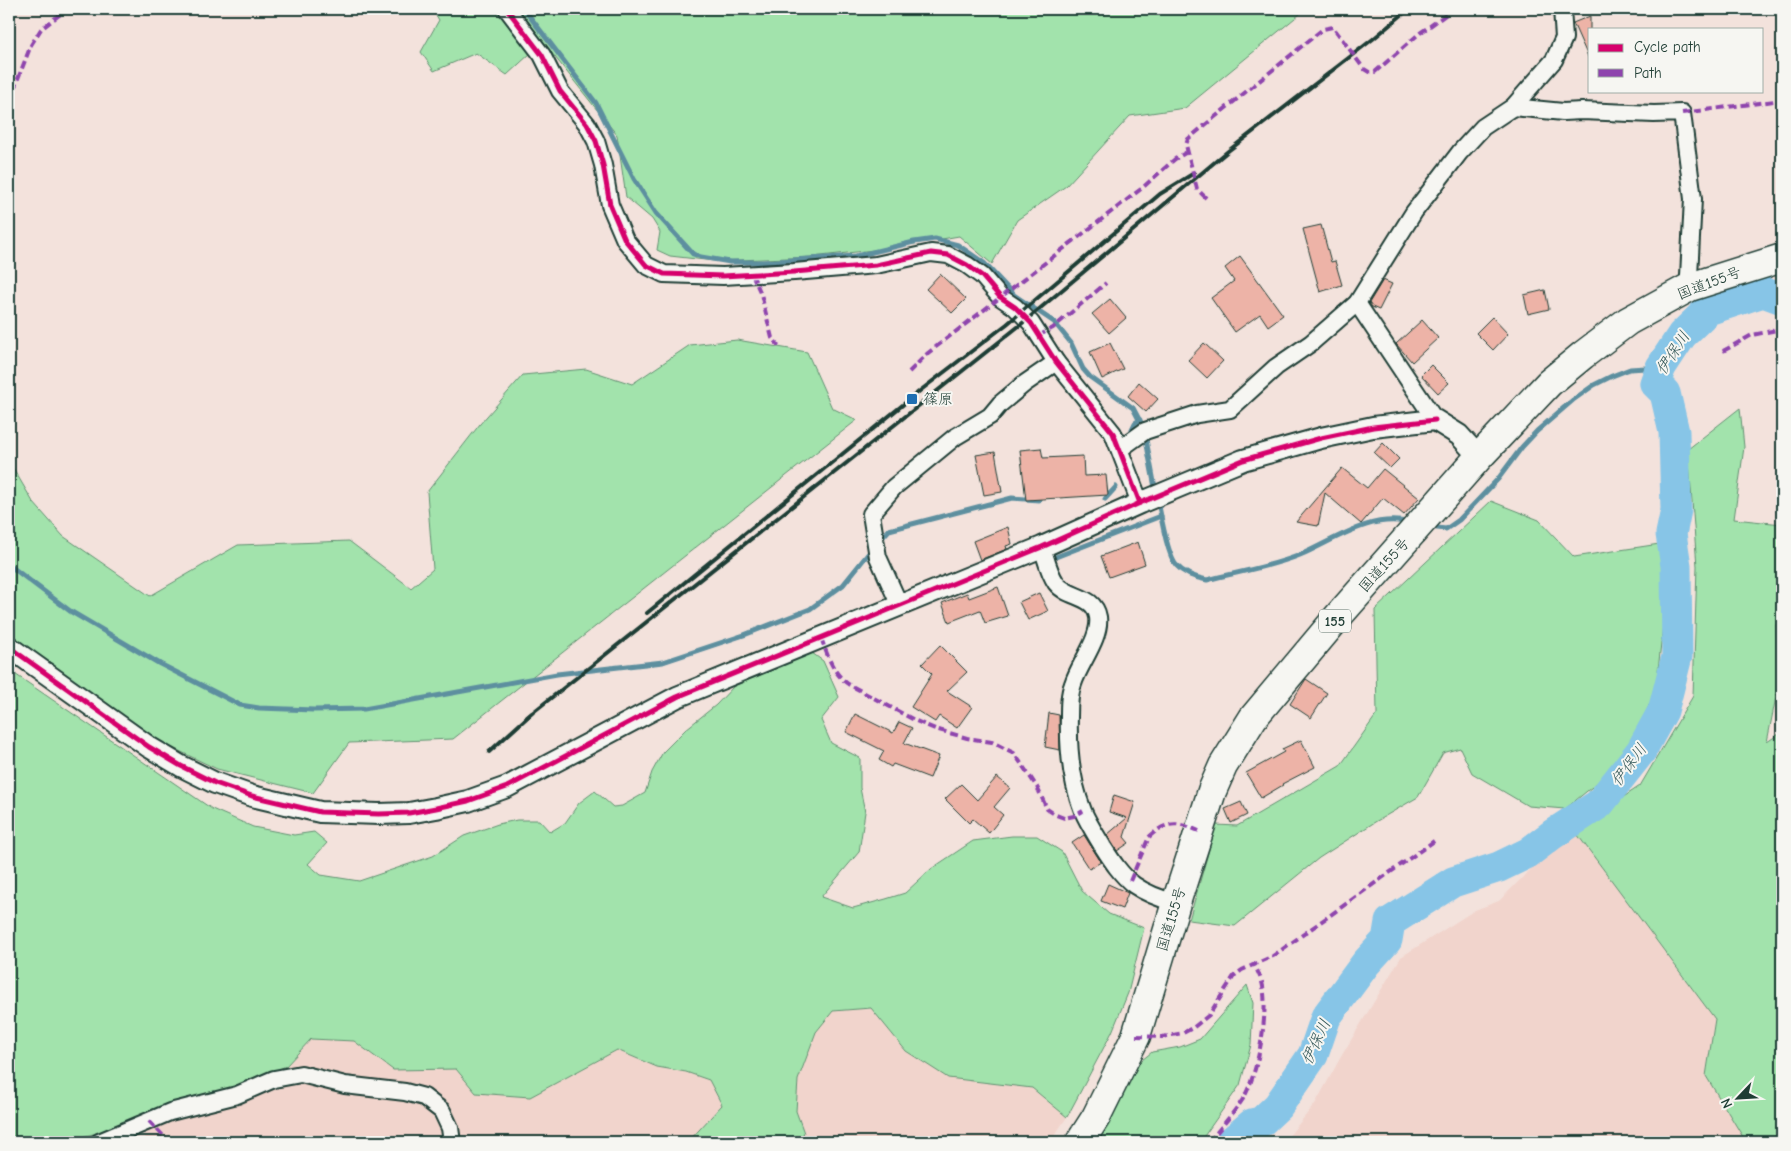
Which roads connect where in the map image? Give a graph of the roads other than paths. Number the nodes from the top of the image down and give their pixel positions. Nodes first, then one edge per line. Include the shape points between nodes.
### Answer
1 (507, 9) edge
2 (1562, 9) edge
3 (1513, 107) junction
4 (1782, 258) edge
5 (1690, 287) junction
6 (1357, 303) junction
7 (1056, 362) junction
8 (1435, 420) junction
9 (1120, 450) junction
10 (1479, 457) junction
11 (1140, 503) junction
12 (1042, 547) junction
13 (900, 606) junction
14 (9, 647) edge
15 (1176, 902) junction
16 (99, 1142) edge
17 (452, 1142) edge
18 (1080, 1142) edge

1 - 7 street via 542,55 560,91 587,124 603,165 610,205 625,240 646,265 664,274 723,276 876,265 931,253 948,255 982,276 1000,298 1015,307 1031,323
2 - 3 street via 1564,38 1554,60
3 - 5 street via 1564,112 1682,113 1693,199
3 - 6 street via 1483,127 1460,152 1414,212
4 - 5 highway, 国道155号 / 155
5 - 10 highway, 国道155号 / 155 via 1628,321 1583,355 1549,383
6 - 8 street
6 - 9 street via 1311,343 1276,366 1230,409 1197,414 1145,431
7 - 9 street via 1113,433
7 - 13 street via 894,487 871,514 878,557
8 - 10 street via 1459,435
8 - 11 street via 1373,427 1243,460
9 - 11 street
10 - 15 highway, 国道155号 / 155 via 1252,718 1220,774
11 - 12 street
12 - 13 street
12 - 15 street via 1056,583 1090,601 1098,618 1094,639 1073,683 1070,700 1071,765 1083,811 1122,874 1148,894
13 - 14 street via 677,697 506,787 436,808 379,814 320,812 252,796 215,783 149,747
15 - 18 highway, 国道155号 / 155 via 1136,1036 1096,1118
16 - 17 street via 170,1112 237,1096 274,1079 301,1074 345,1085 424,1097 442,1111

